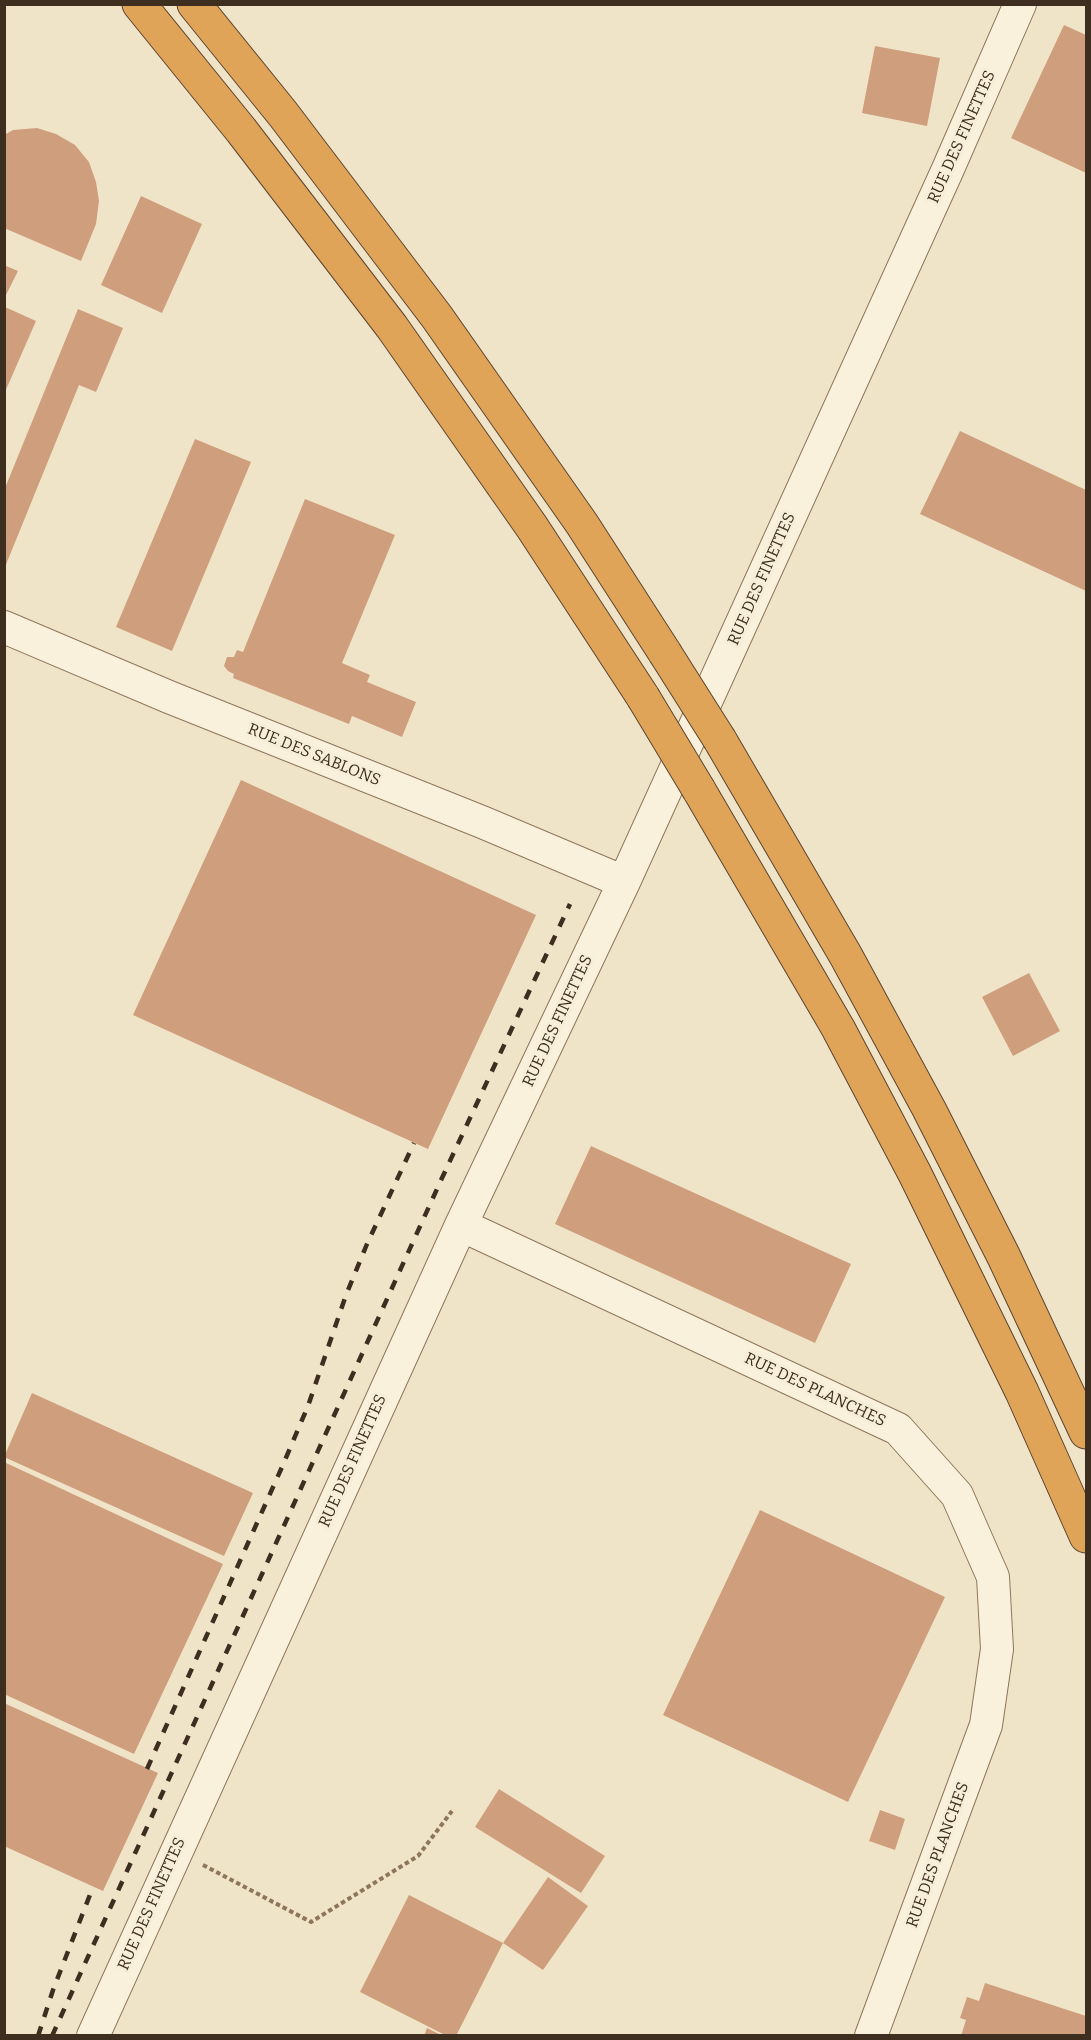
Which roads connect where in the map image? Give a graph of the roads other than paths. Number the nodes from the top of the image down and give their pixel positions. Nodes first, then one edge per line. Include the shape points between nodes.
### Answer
1 (139, 4) edge
2 (194, 4) edge
3 (1020, 4) edge
4 (4, 627) edge
5 (624, 882) junction
6 (461, 1225) junction
7 (1086, 1432) edge
8 (1086, 1536) edge
9 (93, 2036) edge
10 (871, 2036) edge

1 - 8 highway, bridge via 392,327 532,527 643,697 838,1028 1022,1392
2 - 7 highway, bridge via 437,317 582,524 720,740 846,956 929,1109 1014,1277
3 - 5 street, RUE DES FINETTES
4 - 5 street, RUE DES SABLONS
5 - 6 street, RUE DES FINETTES
6 - 9 street, RUE DES FINETTES
6 - 10 street, RUE DES PLANCHES via 898,1429 957,1495 993,1577 997,1649 986,1725

